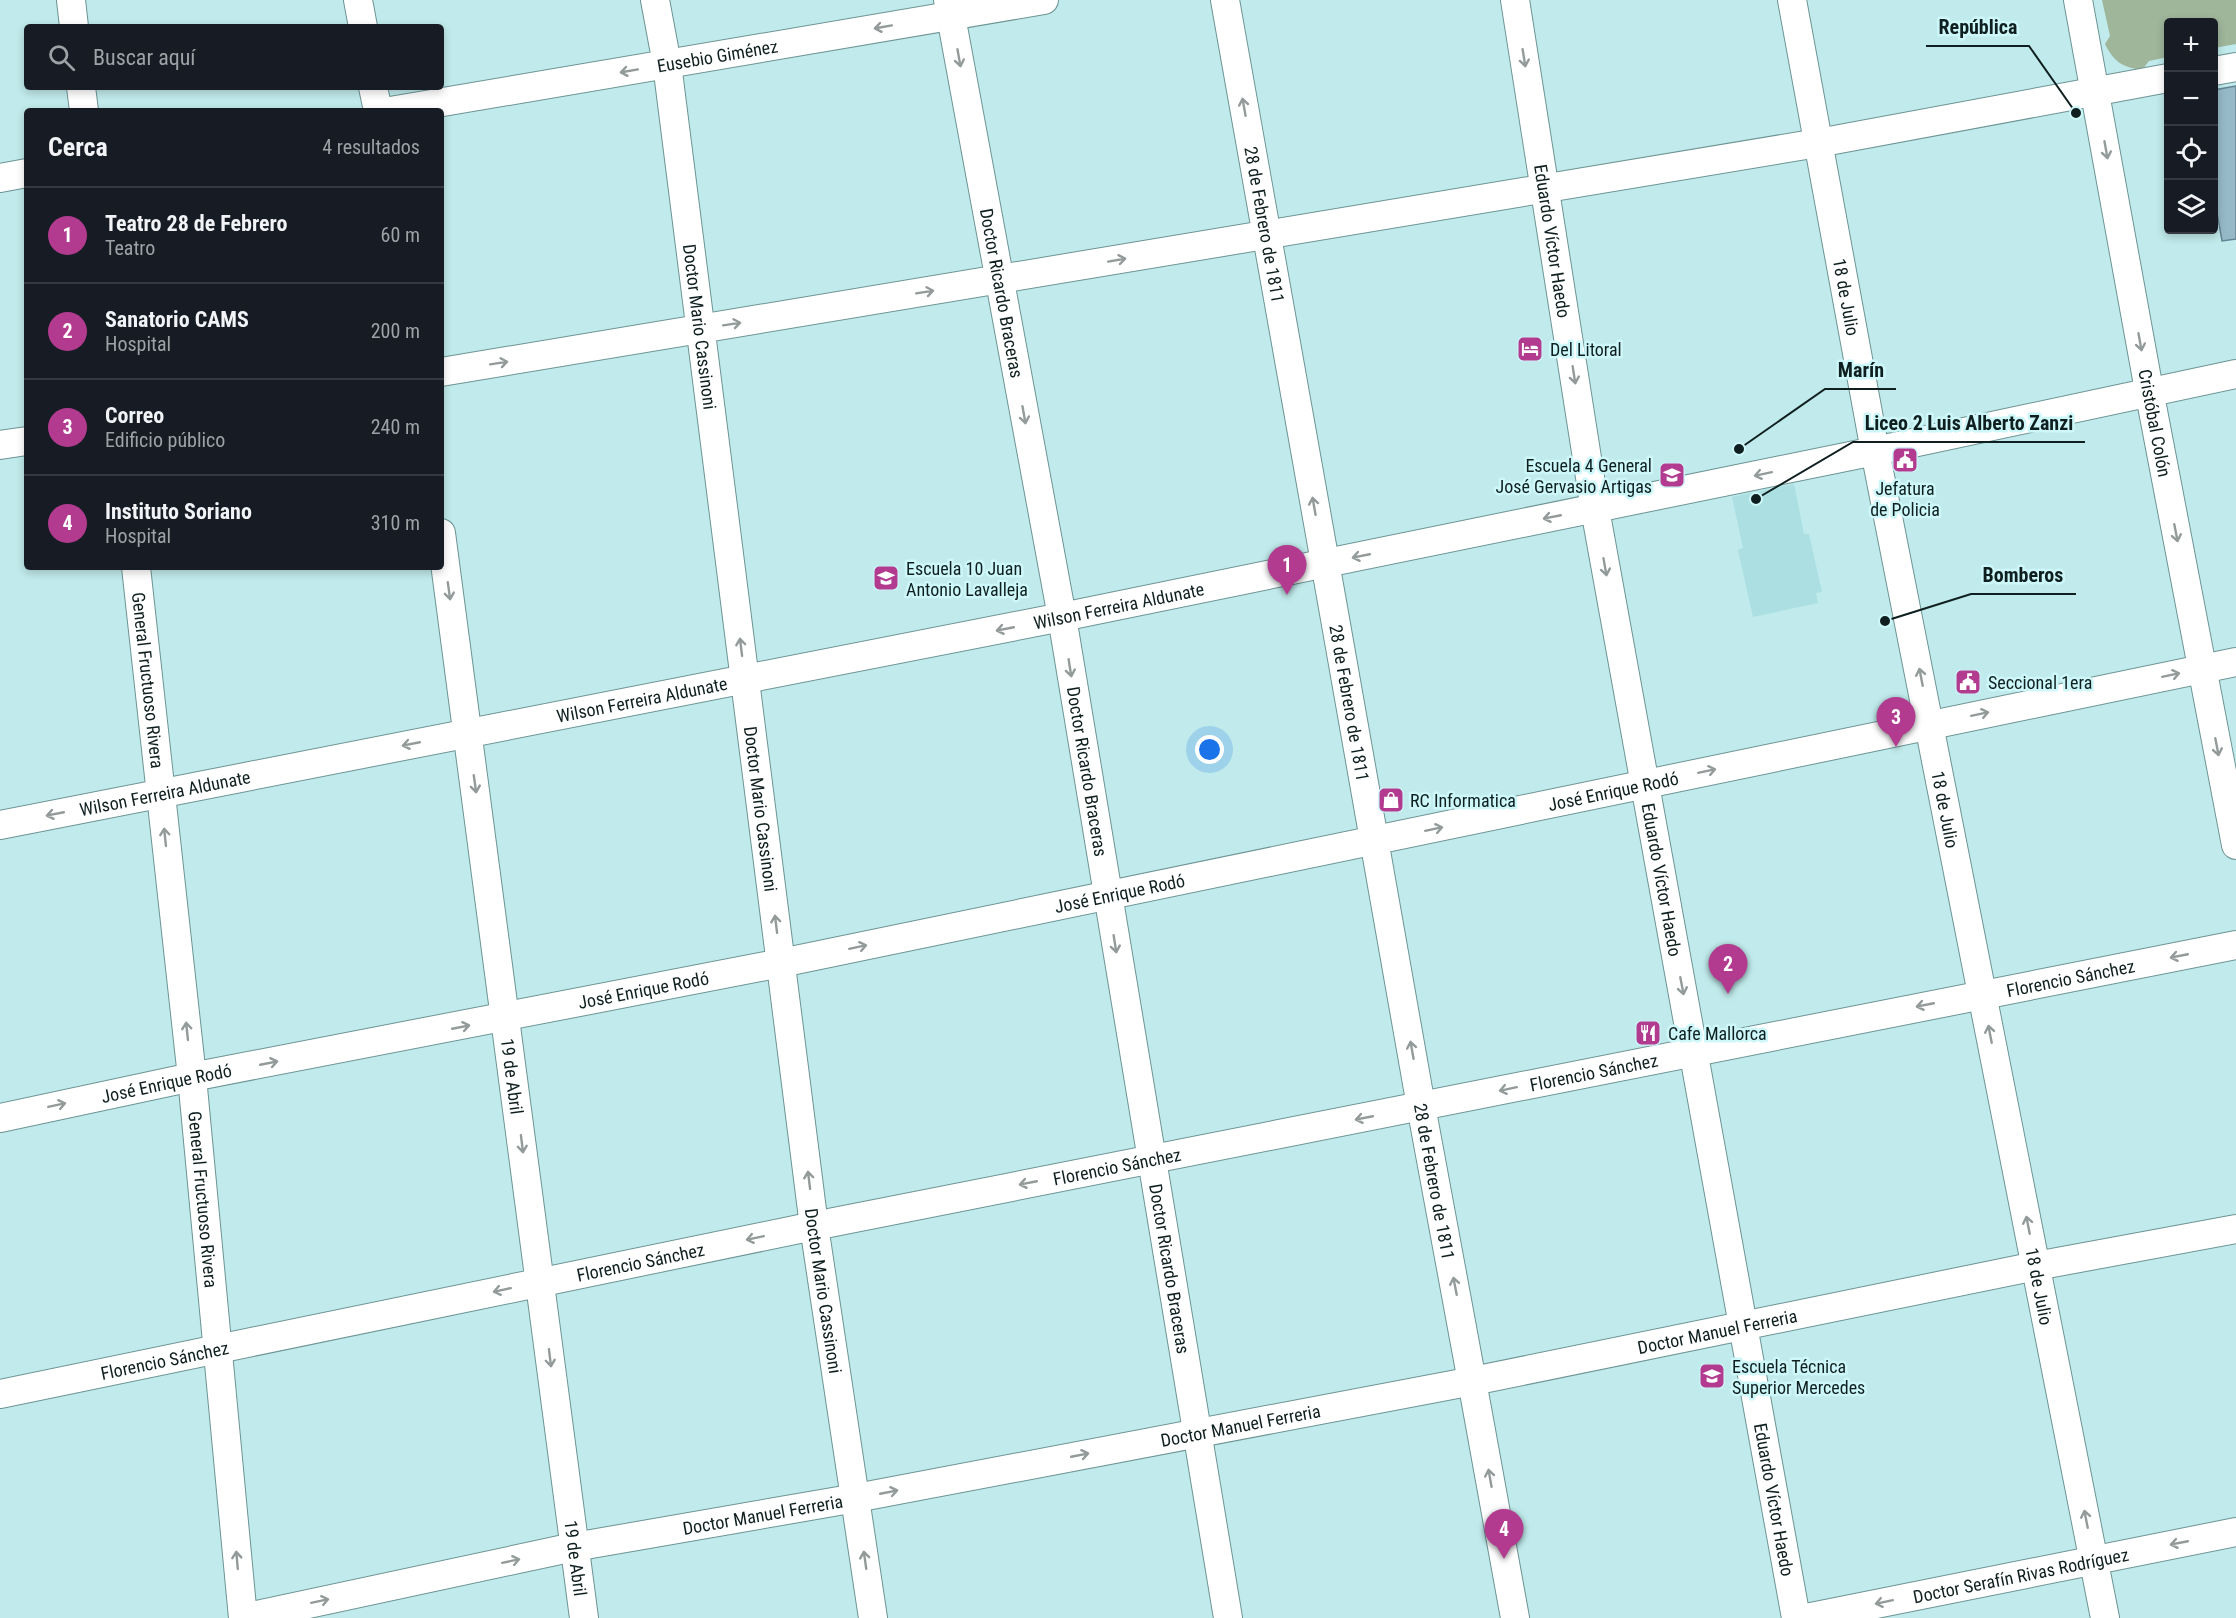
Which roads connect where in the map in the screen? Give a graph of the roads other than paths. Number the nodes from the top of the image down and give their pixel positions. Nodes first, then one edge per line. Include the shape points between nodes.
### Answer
1 (71, 0) edge
2 (358, 0) edge
3 (655, 0) edge
4 (1044, 0) edge
5 (1225, 0) edge
6 (1515, 0) edge
7 (1792, 0) edge
8 (2078, 0) edge
9 (950, 8) edge
10 (74, 24) edge
11 (362, 24) edge
12 (2088, 49) junction
13 (667, 64) junction
14 (2236, 67) edge
15 (2218, 69) edge
16 (2164, 79) edge
17 (2139, 83) junction
18 (81, 90) edge
19 (374, 90) edge
20 (2095, 92) junction
21 (84, 108) edge
22 (377, 108) edge
23 (408, 108) edge
24 (1818, 143) junction
25 (24, 173) edge
26 (0, 177) edge
27 (1545, 189) junction
28 (1267, 235) junction
29 (999, 280) junction
30 (700, 329) junction
31 (444, 372) edge
32 (2236, 374) edge
33 (2149, 390) junction
34 (24, 441) edge
35 (0, 445) edge
36 (1875, 451) junction
37 (1595, 509) junction
38 (444, 555) edge
39 (1324, 563) junction
40 (136, 570) edge
41 (1062, 617) junction
42 (2236, 662) edge
43 (2201, 669) junction
44 (746, 681) junction
45 (1930, 725) junction
46 (468, 733) junction
47 (1644, 785) junction
48 (160, 793) junction
49 (0, 825) edge
50 (1376, 841) junction
51 (2236, 845) edge
52 (1107, 895) junction
53 (2236, 945) edge
54 (781, 963) junction
55 (1983, 994) junction
56 (506, 1018) junction
57 (1694, 1051) junction
58 (192, 1077) junction
59 (1422, 1107) junction
60 (0, 1118) edge
61 (1150, 1159) junction
62 (814, 1226) junction
63 (2236, 1229) edge
64 (2036, 1266) junction
65 (540, 1282) junction
66 (1743, 1328) junction
67 (218, 1348) junction
68 (1473, 1381) junction
69 (0, 1394) edge
70 (1197, 1432) junction
71 (856, 1498) junction
72 (2236, 1532) edge
73 (574, 1547) junction
74 (2093, 1559) junction
75 (243, 1618) edge
76 (584, 1618) edge
77 (873, 1618) edge
78 (1228, 1618) edge
79 (1515, 1618) edge
80 (1796, 1618) edge
81 (1806, 1618) edge
82 (2105, 1618) edge

1 - 10 street
2 - 11 street
3 - 13 street, Doctor Mario Cassinoni
4 - 9 street, Eusebio Giménez
28 -> 5 street, 28 de Febrero de 1811
6 -> 27 street, Eduardo Víctor Haedo
7 - 24 street, 18 de Julio
8 - 12 street, Cristóbal Colón
9 -> 13 street, Eusebio Giménez
9 -> 29 street, Doctor Ricardo Braceras
12 - 17 street via 2111,70
12 - 20 street, Cristóbal Colón
13 -> 23 street, Eusebio Giménez
13 - 30 street, Doctor Mario Cassinoni
14 - 15 street
16 - 17 street
17 - 20 street
18 - 21 street
19 - 22 street
20 - 24 street
20 -> 33 street, Cristóbal Colón
24 - 27 street
24 - 36 street, 18 de Julio
25 - 26 street
27 - 28 street
27 -> 37 street, Eduardo Víctor Haedo
29 -> 28 street
39 -> 28 street, 28 de Febrero de 1811
30 -> 29 street
29 -> 41 street, Doctor Ricardo Braceras
31 -> 30 street
44 -> 30 street, Doctor Mario Cassinoni
32 - 33 street, Wilson Ferreira Aldunate
33 - 36 street, Wilson Ferreira Aldunate
33 -> 43 street, Cristóbal Colón
34 - 35 street
36 -> 37 street, Wilson Ferreira Aldunate
45 -> 36 street, 18 de Julio
37 -> 39 street, Wilson Ferreira Aldunate
37 -> 47 street, Eduardo Víctor Haedo
38 -> 46 street, 19 de Abril
39 - 41 street, Wilson Ferreira Aldunate
39 - 50 street, 28 de Febrero de 1811
40 - 48 street, General Fructuoso Rivera
41 -> 44 street, Wilson Ferreira Aldunate
41 -> 52 street, Doctor Ricardo Braceras
42 - 43 street, José Enrique Rodó
45 -> 43 street, José Enrique Rodó
43 -> 51 street, Cristóbal Colón
44 - 46 street, Wilson Ferreira Aldunate
54 -> 44 street, Doctor Mario Cassinoni
47 -> 45 street, José Enrique Rodó
45 - 55 street, 18 de Julio
46 -> 48 street, Wilson Ferreira Aldunate
46 -> 56 street, 19 de Abril
50 -> 47 street, José Enrique Rodó
47 -> 57 street, Eduardo Víctor Haedo
48 -> 49 street, Wilson Ferreira Aldunate
58 -> 48 street, General Fructuoso Rivera
50 - 52 street, José Enrique Rodó
59 -> 50 street, 28 de Febrero de 1811
54 -> 52 street, José Enrique Rodó
52 -> 61 street, Doctor Ricardo Braceras
53 -> 55 street, Florencio Sánchez
54 - 56 street, José Enrique Rodó
62 -> 54 street, Doctor Mario Cassinoni
55 -> 57 street, Florencio Sánchez
64 -> 55 street, 18 de Julio
58 -> 56 street, José Enrique Rodó
56 -> 65 street, 19 de Abril
57 -> 59 street, Florencio Sánchez
57 - 66 street, Eduardo Víctor Haedo
60 -> 58 street, José Enrique Rodó
58 - 67 street, General Fructuoso Rivera
59 -> 61 street, Florencio Sánchez
68 -> 59 street, 28 de Febrero de 1811
61 -> 62 street, Florencio Sánchez
61 - 70 street, Doctor Ricardo Braceras
62 -> 65 street, Florencio Sánchez
62 - 71 street, Doctor Mario Cassinoni
63 - 64 street, Doctor Manuel Ferreria
64 - 66 street, Doctor Manuel Ferreria
74 -> 64 street, 18 de Julio
65 -> 67 street, Florencio Sánchez
65 -> 73 street, 19 de Abril
66 - 68 street, Doctor Manuel Ferreria
66 - 80 street, Eduardo Víctor Haedo
67 - 69 street, Florencio Sánchez
75 -> 67 street, General Fructuoso Rivera
68 - 70 street, Doctor Manuel Ferreria
79 -> 68 street, 28 de Febrero de 1811
71 -> 70 street, Doctor Manuel Ferreria
70 - 78 street, Doctor Ricardo Braceras
71 - 73 street, Doctor Manuel Ferreria
77 -> 71 street, Doctor Mario Cassinoni
72 -> 74 street, Doctor Serafín Rivas Rodríguez
75 -> 73 street, Doctor Manuel Ferreria
73 - 76 street, 19 de Abril
74 -> 81 street, Doctor Serafín Rivas Rodríguez
74 - 82 street, 18 de Julio

